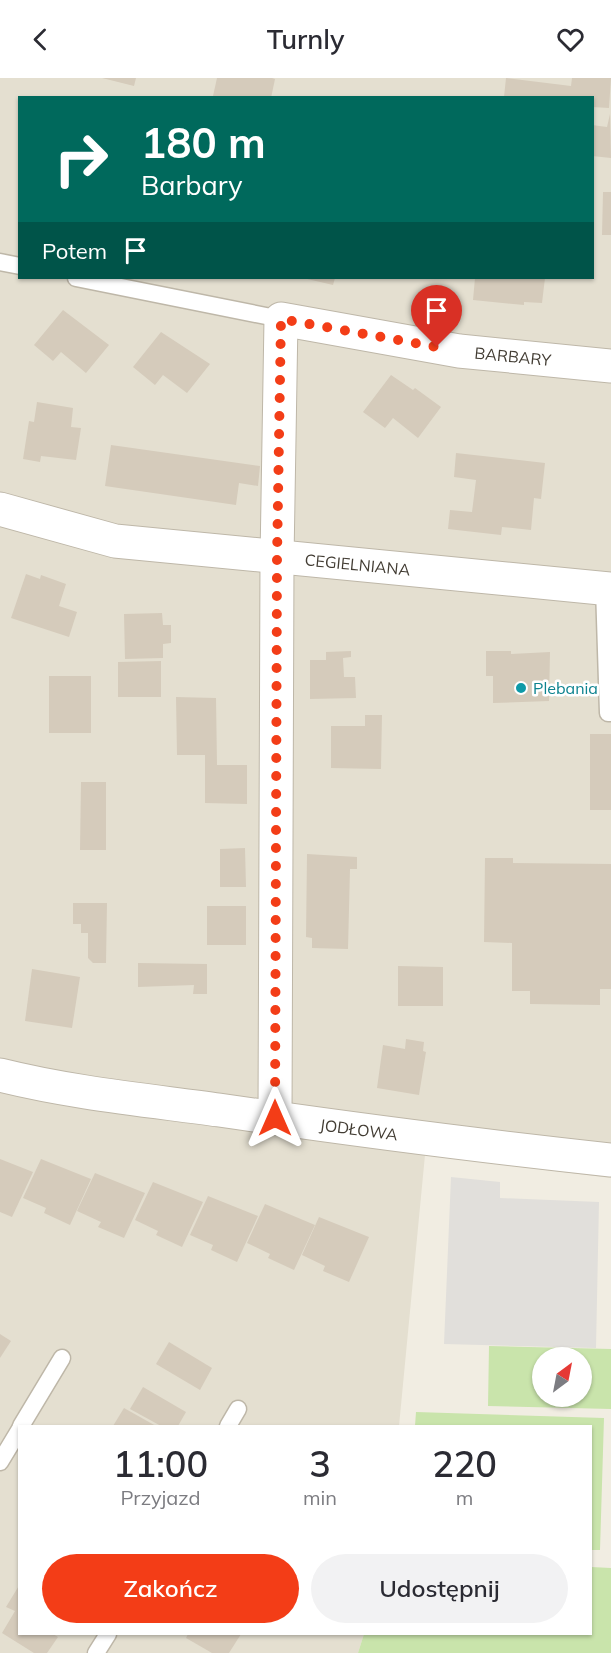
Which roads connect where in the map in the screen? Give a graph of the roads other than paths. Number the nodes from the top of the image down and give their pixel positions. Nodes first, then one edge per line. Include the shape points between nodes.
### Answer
1 (0, 262) edge
2 (18, 266) edge
3 (81, 279) edge
4 (281, 319) junction
5 (611, 366) edge
6 (0, 509) edge
7 (277, 559) junction
8 (607, 588) edge
9 (611, 713) edge
10 (0, 1075) edge
11 (275, 1118) junction
12 (611, 1160) edge
13 (62, 1358) dead end
14 (238, 1409) dead end
15 (22, 1425) edge
16 (229, 1425) edge
17 (18, 1431) edge
18 (0, 1462) edge
19 (107, 1635) edge
20 (96, 1653) edge

1 - 2 lane
3 - 4 lane
4 - 5 street, BARBARY via 459,351
4 - 7 street
6 - 7 street, CEGIELNIANA via 116,541
7 - 8 street, CEGIELNIANA
7 - 11 street
8 - 9 lane
10 - 11 street, JODŁOWA via 39,1085
11 - 12 street, JODŁOWA
13 - 15 lane
14 - 16 lane
17 - 18 lane
19 - 20 lane

